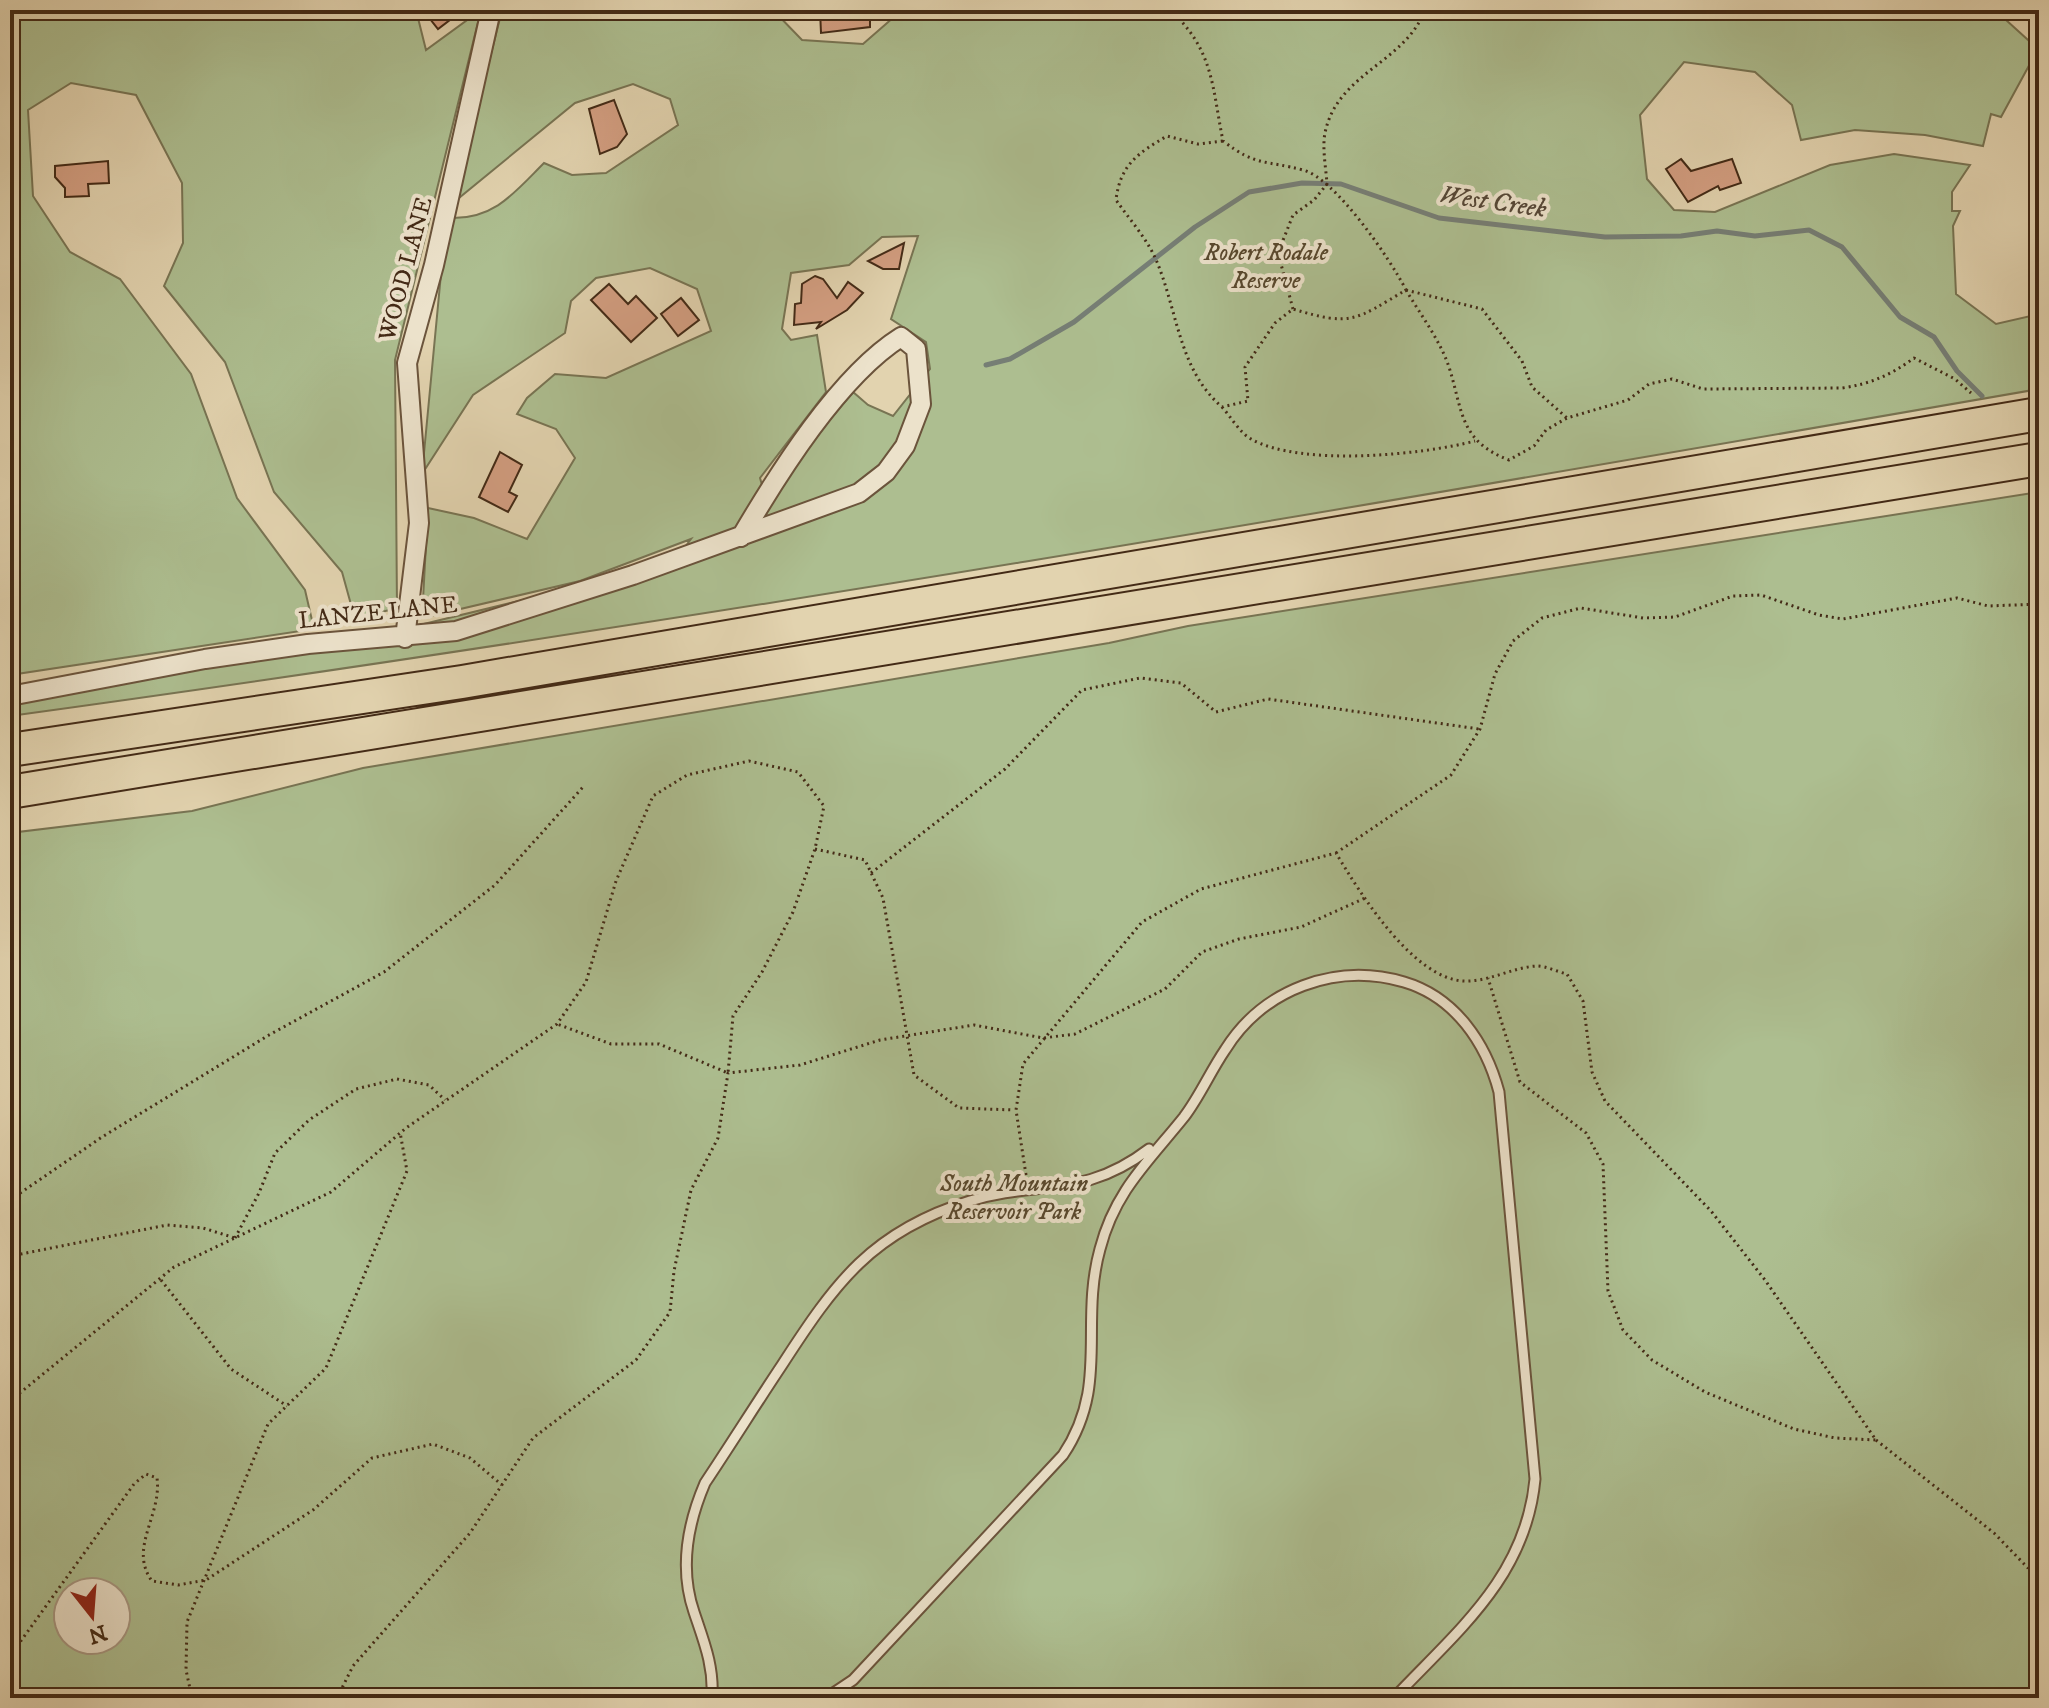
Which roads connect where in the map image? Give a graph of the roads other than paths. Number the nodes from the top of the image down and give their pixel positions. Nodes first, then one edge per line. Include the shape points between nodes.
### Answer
1 (491, 10) edge
2 (2039, 414) edge
3 (2039, 459) edge
4 (741, 537) junction
5 (405, 638) junction
6 (10, 696) edge
7 (10, 750) edge
8 (10, 792) edge
9 (1161, 1140) junction
10 (712, 1698) edge
11 (826, 1698) edge
12 (1394, 1698) edge

1 - 5 street, WOOD LANE via 407,363 419,523
2 - 7 highway via 462,682
3 - 8 highway
4 - 4 street, LANZE LANE via 859,493 886,472 905,446 921,404 916,349 910,341 901,337 864,367 787,465
4 - 5 street, LANZE LANE via 553,603 456,631
5 - 6 street, LANZE LANE via 308,644 205,659
9 - 10 lane via 1114,1172 1080,1184 973,1200 937,1212 904,1228 852,1268 827,1296 705,1483 691,1523 689,1592 710,1660
9 - 11 lane via 1133,1177 1100,1245 1092,1282 1091,1387 1076,1435 853,1680
9 - 12 lane via 1189,1110 1225,1049 1253,1017 1286,992 1337,975 1387,977 1433,995 1470,1029 1494,1073 1527,1373 1534,1493 1509,1569

